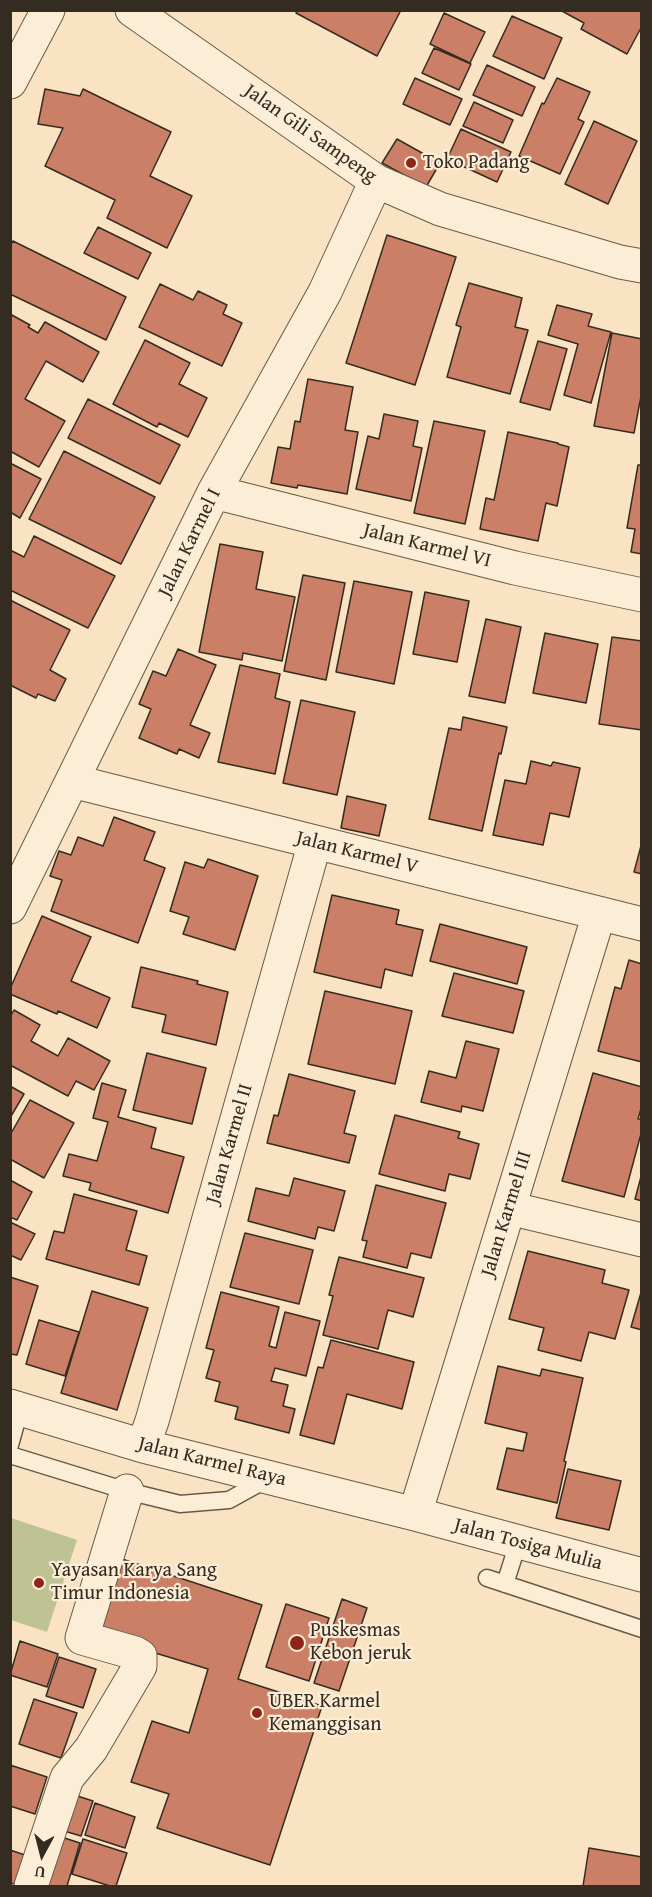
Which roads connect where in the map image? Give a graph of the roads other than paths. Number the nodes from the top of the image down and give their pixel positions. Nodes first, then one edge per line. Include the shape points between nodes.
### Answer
1 (48, 10) edge
2 (132, 10) edge
3 (10, 82) edge
4 (376, 182) junction
5 (642, 266) edge
6 (214, 492) junction
7 (642, 595) edge
8 (72, 781) junction
9 (315, 842) junction
10 (10, 907) edge
11 (599, 914) junction
12 (642, 924) edge
13 (509, 1208) junction
14 (642, 1240) edge
15 (15, 1408) edge
16 (10, 1445) edge
17 (143, 1446) junction
18 (10, 1455) edge
19 (270, 1477) junction
20 (127, 1491) junction
21 (415, 1514) junction
22 (518, 1543) junction
23 (642, 1575) edge
24 (487, 1578) dead end
25 (505, 1584) junction
26 (642, 1629) edge
27 (31, 1887) edge

1 - 3 street
2 - 4 street, Jalan Gili Sampeng
4 - 5 street, Jalan Gili Sampeng via 440,209
4 - 6 street, Jalan Karmel I via 325,292
6 - 7 street, Jalan Karmel VI via 515,568
6 - 8 street, Jalan Karmel I
8 - 9 street, Jalan Karmel V
8 - 10 street, Jalan Karmel I
9 - 11 street, Jalan Karmel V
9 - 17 street, Jalan Karmel II
11 - 12 street, Jalan Karmel V
11 - 13 street, Jalan Karmel III
13 - 14 street
13 - 21 street, Jalan Karmel III
15 - 16 lane
15 - 17 street, Jalan Karmel Raya
17 - 19 street, Jalan Karmel Raya
18 - 20 lane
19 - 20 lane via 230,1500 180,1504
19 - 21 street, Jalan Karmel Raya
20 - 27 street via 82,1638 135,1653 140,1656 140,1666 91,1749 66,1778
21 - 22 street, Jalan Tosiga Mulia
22 - 23 street, Jalan Tosiga Mulia
22 - 25 lane
24 - 25 lane
25 - 26 lane

